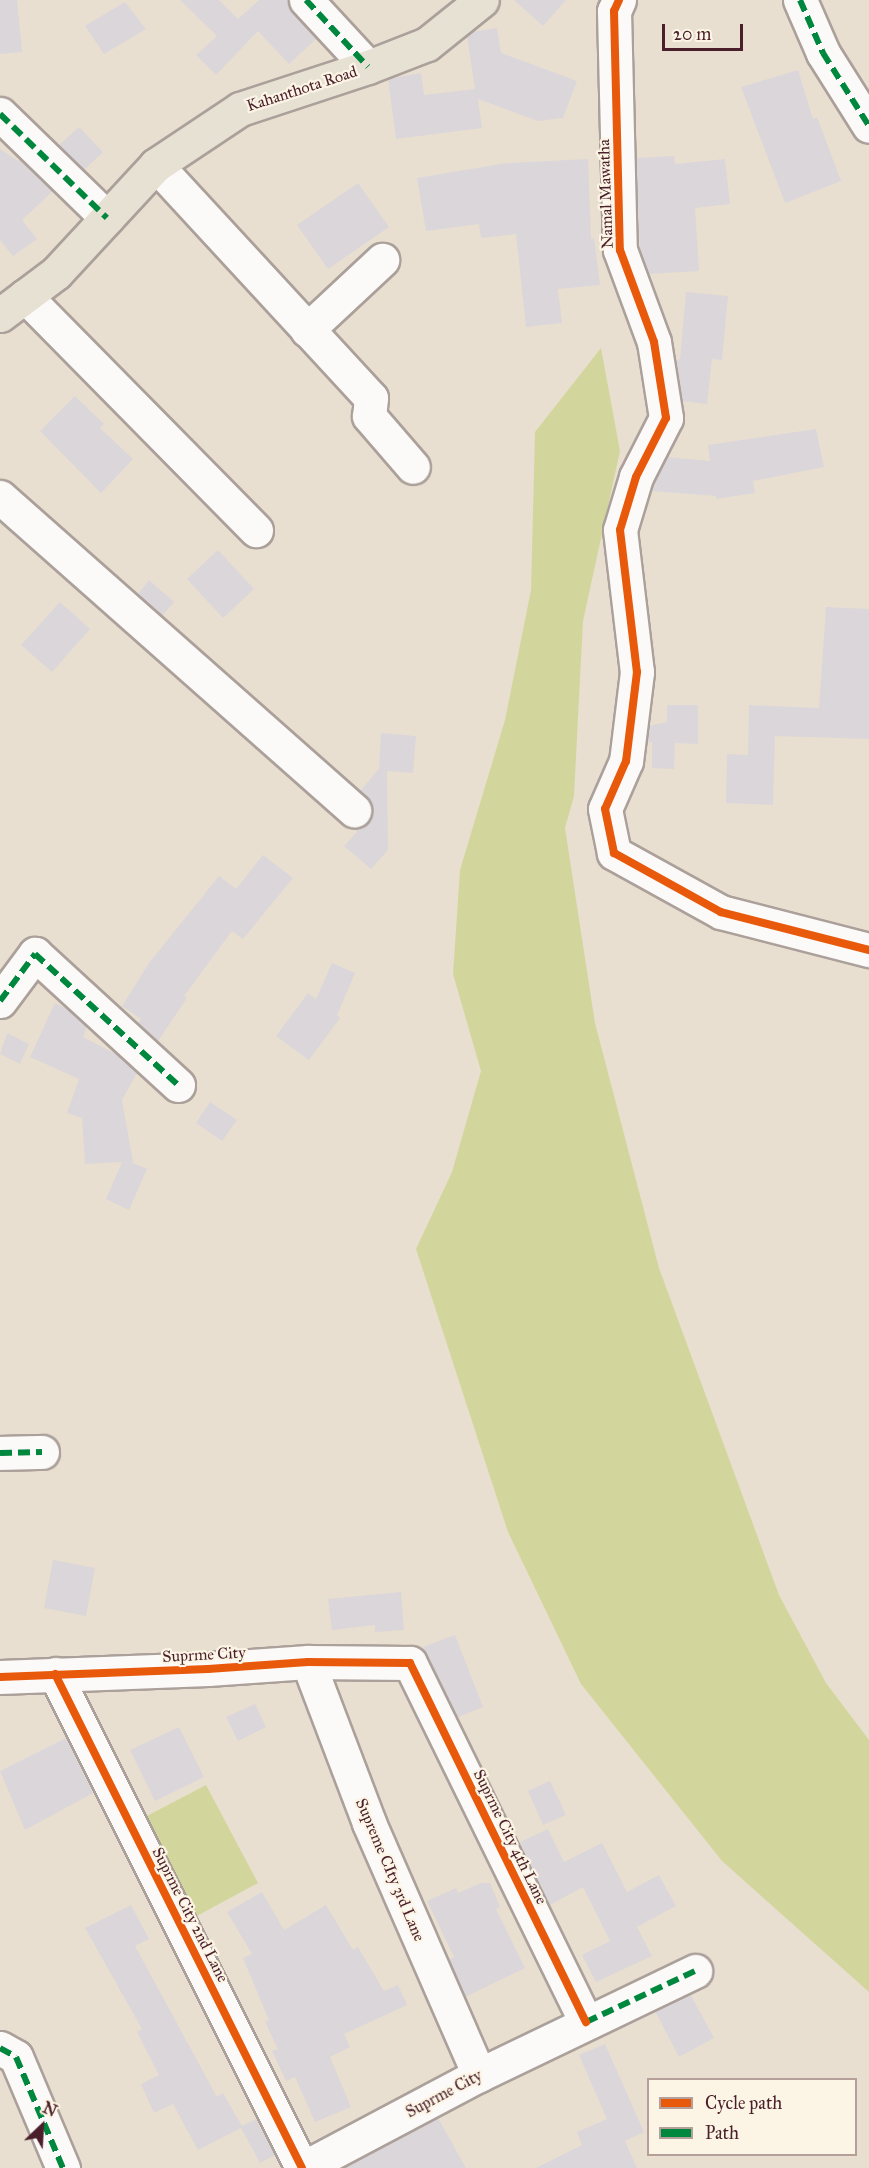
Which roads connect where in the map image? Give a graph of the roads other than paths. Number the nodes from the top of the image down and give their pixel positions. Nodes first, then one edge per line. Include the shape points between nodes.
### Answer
1 (306, 0) edge
2 (482, 0) edge
3 (619, 0) edge
4 (800, 0) edge
5 (369, 67) junction
6 (0, 114) edge
7 (869, 126) edge
8 (156, 165) junction
9 (107, 218) junction
10 (381, 260) dead end
11 (13, 305) edge
12 (307, 330) junction
13 (413, 467) dead end
14 (0, 497) edge
15 (256, 530) dead end
16 (354, 810) dead end
17 (869, 950) edge
18 (0, 1001) edge
19 (178, 1085) dead end
20 (42, 1452) dead end
21 (0, 1453) edge
22 (308, 1662) junction
23 (410, 1663) joint
24 (55, 1674) junction
25 (0, 1677) edge
26 (695, 1971) dead end
27 (586, 2022) junction
28 (0, 2048) edge
29 (479, 2075) junction
30 (63, 2168) edge
31 (303, 2168) edge

1 - 5 street
2 - 5 main road, Kahanthota Road via 427,44
3 - 17 street, Namal Mawatha via 614,11 620,250 654,342 666,418 636,477 620,530 637,672 626,761 605,809 614,853 721,912
4 - 7 street via 823,53
5 - 8 main road, Kahanthota Road via 240,109
6 - 9 street
8 - 9 main road, Kahanthota Road
8 - 12 street
9 - 11 main road, Kahanthota Road via 56,273
10 - 12 street
11 - 15 street
12 - 13 street via 371,398 369,416
14 - 16 street
18 - 19 street via 35,954
20 - 21 street
22 - 23 street, Suprme City
22 - 24 street, Suprme City
22 - 29 street, Supreme CIty 3rd Lane via 369,1822
23 - 27 street, Suprme City 4th Lane
24 - 25 street, Suprme City
24 - 31 street, Suprme City 2nd Lane
26 - 27 street, Suprme City
27 - 29 street, Suprme City
28 - 30 street via 16,2057
29 - 31 street, Suprme City

